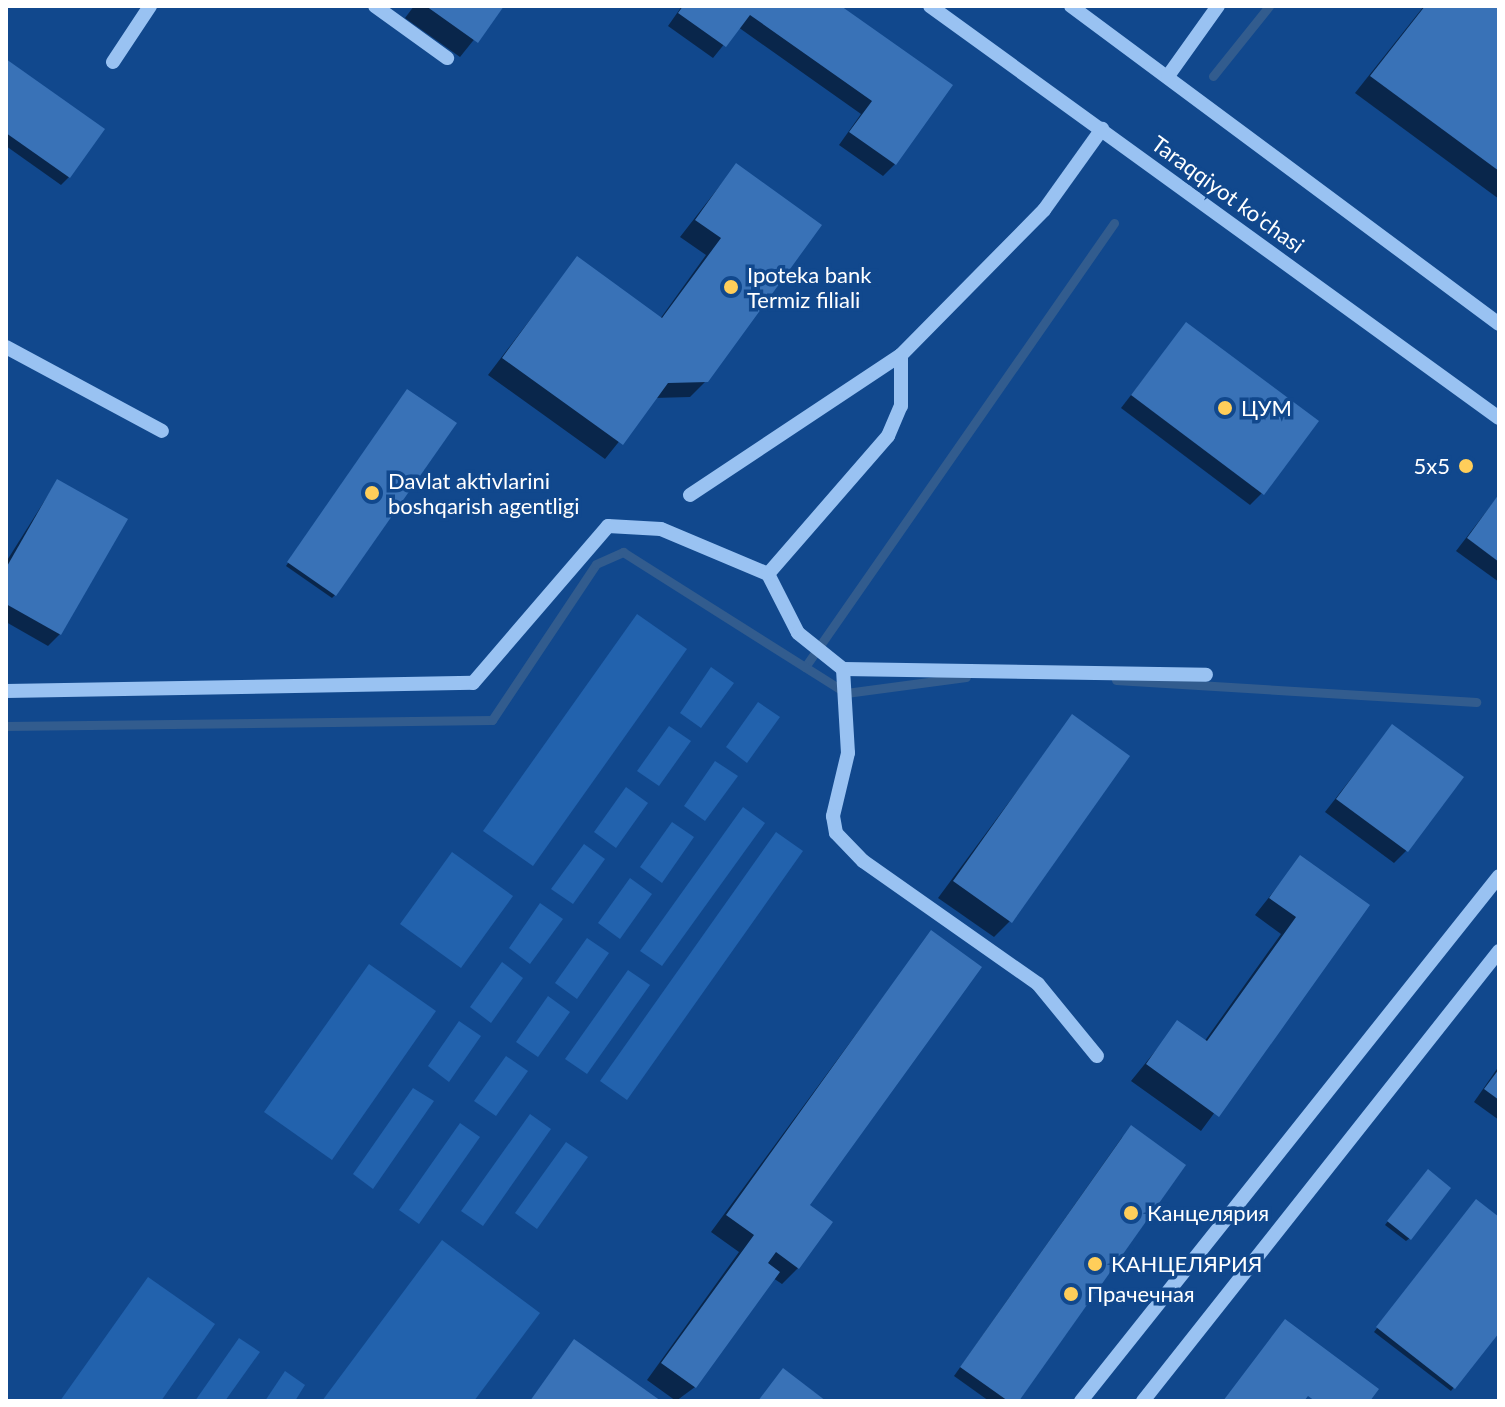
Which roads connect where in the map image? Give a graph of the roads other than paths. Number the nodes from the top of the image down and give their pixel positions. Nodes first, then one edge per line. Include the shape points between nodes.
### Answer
1 (150, 6) edge
2 (375, 6) edge
3 (930, 6) edge
4 (1071, 6) edge
5 (1218, 6) edge
6 (447, 58) dead end
7 (113, 62) dead end
8 (1168, 76) junction
9 (1102, 129) junction
10 (1499, 324) edge
11 (6, 347) edge
12 (901, 355) junction
13 (1499, 418) edge
14 (162, 431) dead end
15 (690, 495) dead end
16 (768, 574) junction
17 (843, 669) junction
18 (1206, 675) dead end
19 (6, 691) edge
20 (1499, 876) edge
21 (1499, 951) edge
22 (1097, 1056) dead end
23 (1081, 1401) edge
24 (1143, 1401) edge

1 - 7 street
2 - 6 street
3 - 9 street, Taraqqiyot ko'chasi
4 - 8 street
5 - 8 street
8 - 10 street
9 - 12 street via 1044,210
9 - 13 street, Taraqqiyot ko'chasi
11 - 14 street
12 - 15 street
12 - 16 street via 901,406 888,436
16 - 17 street via 810,647
16 - 19 street via 661,529 608,526 473,683
17 - 18 street
17 - 22 street via 848,753 833,816 836,833 863,861 1038,984
20 - 23 street
21 - 24 street

